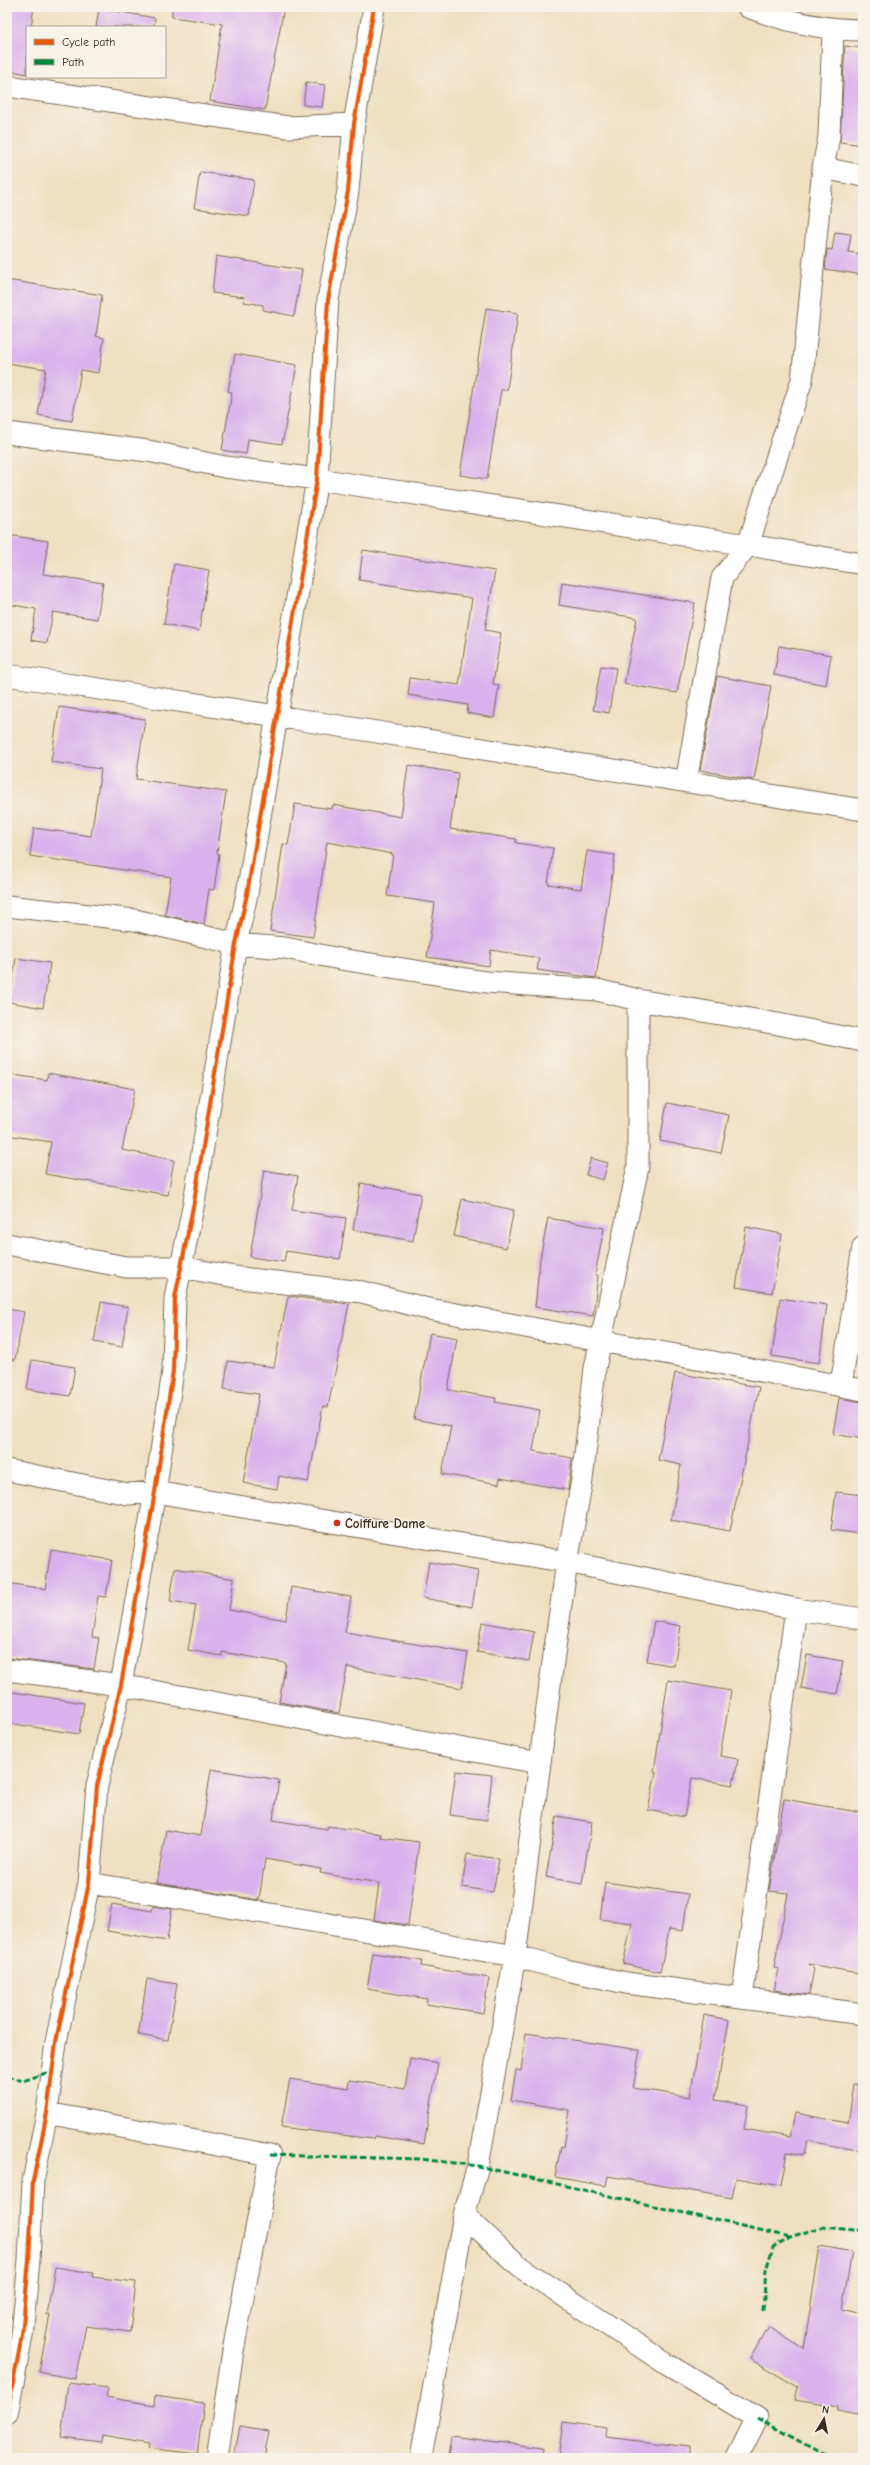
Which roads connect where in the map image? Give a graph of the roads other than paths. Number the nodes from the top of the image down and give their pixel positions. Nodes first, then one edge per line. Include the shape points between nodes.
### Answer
1 (374, 7) edge
2 (748, 7) edge
3 (832, 30) junction
4 (863, 30) edge
5 (7, 86) edge
6 (354, 124) junction
7 (823, 168) junction
8 (863, 176) edge
9 (7, 433) edge
10 (317, 479) junction
11 (748, 545) junction
12 (863, 564) edge
13 (7, 675) edge
14 (277, 716) junction
15 (686, 782) junction
16 (863, 810) edge
17 (7, 906) edge
18 (236, 944) junction
19 (638, 1000) junction
20 (863, 1042) edge
21 (7, 1244) edge
22 (863, 1247) edge
23 (180, 1267) junction
24 (600, 1342) junction
25 (841, 1386) junction
26 (863, 1390) edge
27 (7, 1470) edge
28 (155, 1492) junction
29 (567, 1562) junction
30 (796, 1609) junction
31 (863, 1619) edge
32 (7, 1670) edge
33 (121, 1685) junction
34 (539, 1763) junction
35 (89, 1883) junction
36 (515, 1956) junction
37 (742, 1998) junction
38 (863, 2014) edge
39 (47, 2113) junction
40 (464, 2215) junction
41 (7, 2414) edge
42 (217, 2458) edge
43 (421, 2458) edge
44 (737, 2458) edge

1 - 6 street
2 - 3 street
3 - 4 street
3 - 7 street via 829,136
5 - 6 street via 288,127
6 - 10 street via 348,191 328,300
7 - 8 street
7 - 11 street via 802,380
9 - 10 street via 148,451 225,467
10 - 11 street
10 - 14 street
11 - 12 street
11 - 15 street via 722,578
13 - 14 street
14 - 15 street
14 - 18 street
15 - 16 street
17 - 18 street via 136,920
18 - 19 street via 285,948 486,982 598,990
18 - 23 street via 194,1202
19 - 20 street via 778,1024
19 - 24 street via 638,1167
21 - 23 street via 126,1267
22 - 25 street
23 - 24 street via 264,1282 362,1292 424,1308
23 - 28 street via 175,1298 173,1371
24 - 25 street
24 - 29 street via 582,1480
25 - 26 street
27 - 28 street via 128,1494
28 - 29 street
28 - 33 street
29 - 30 street
29 - 34 street
30 - 31 street
30 - 37 street
32 - 33 street
33 - 34 street
33 - 35 street via 97,1786
34 - 36 street
35 - 36 street
35 - 39 street via 56,2042
36 - 37 street via 626,1983
36 - 40 street via 478,2166
37 - 38 street
39 - 41 street via 33,2181 22,2336
39 - 42 street via 270,2155 233,2351
40 - 43 street
40 - 44 street via 520,2267 668,2365 757,2418

